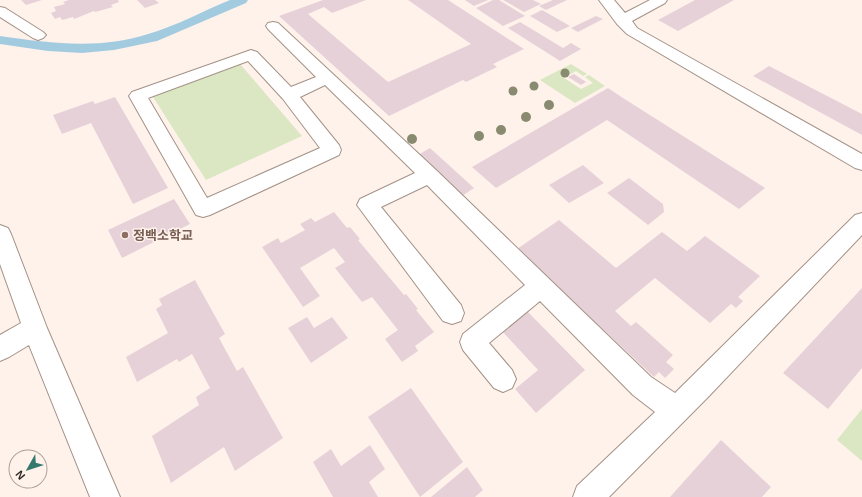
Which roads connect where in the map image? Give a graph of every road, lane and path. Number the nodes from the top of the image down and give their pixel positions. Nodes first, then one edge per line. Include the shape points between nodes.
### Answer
1 (606, 0) edge
2 (660, 0) edge
3 (0, 11) edge
4 (622, 21) junction
5 (273, 26) dead end
6 (38, 36) dead end
7 (327, 78) junction
8 (289, 95) junction
9 (862, 163) edge
10 (429, 175) junction
11 (862, 221) edge
12 (0, 234) edge
13 (541, 286) junction
14 (452, 313) dead end
15 (35, 328) junction
16 (0, 349) edge
17 (502, 379) dead end
18 (675, 410) junction
19 (105, 497) edge
20 (588, 497) edge

1 - 4 street
2 - 4 street
3 - 6 street
4 - 9 street via 632,31
5 - 7 street
7 - 8 street
7 - 10 street
8 - 8 street via 332,150 203,209 138,96 251,55
10 - 13 street
10 - 14 street via 367,205
11 - 18 street
12 - 15 street
13 - 17 street via 472,342
13 - 18 street via 642,386
15 - 16 street
15 - 19 street
18 - 20 street

